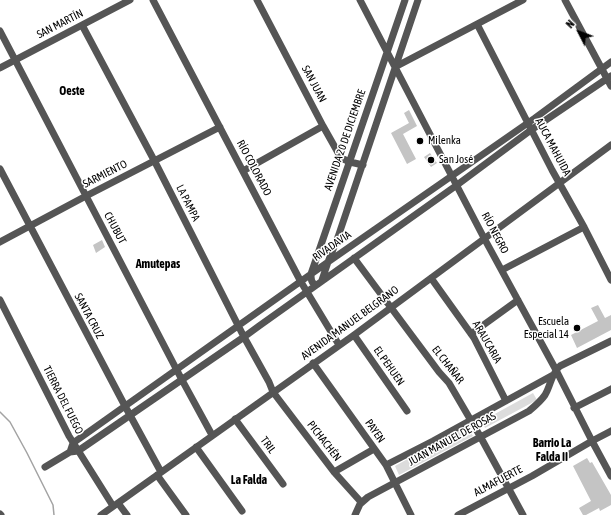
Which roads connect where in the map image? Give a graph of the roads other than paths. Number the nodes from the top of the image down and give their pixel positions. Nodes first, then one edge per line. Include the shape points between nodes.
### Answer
1 (130, 0) edge
2 (153, 0) edge
3 (257, 0) edge
4 (360, 0) edge
5 (405, 0) edge
6 (418, 0) edge
7 (523, 0) edge
8 (565, 0) edge
9 (477, 24) junction
10 (82, 25) junction
11 (0, 31) edge
12 (387, 52) junction
13 (15, 60) junction
14 (611, 62) edge
15 (395, 67) junction
16 (0, 68) edge
17 (602, 70) junction
18 (609, 78) edge
19 (611, 86) edge
20 (527, 123) junction
21 (323, 126) junction
22 (220, 127) junction
23 (531, 130) junction
24 (611, 145) edge
25 (155, 162) junction
26 (350, 162) junction
27 (363, 166) junction
28 (0, 169) edge
29 (243, 171) junction
30 (452, 176) junction
31 (559, 183) junction
32 (457, 185) junction
33 (86, 196) junction
34 (29, 226) junction
35 (584, 227) junction
36 (484, 238) junction
37 (0, 242) edge
38 (354, 258) junction
39 (328, 262) junction
40 (502, 270) junction
41 (311, 274) junction
42 (430, 278) junction
43 (611, 280) edge
44 (301, 282) junction
45 (319, 283) junction
46 (307, 291) junction
47 (0, 300) edge
48 (518, 300) junction
49 (390, 308) junction
50 (239, 326) junction
51 (471, 334) junction
52 (354, 335) junction
53 (244, 338) junction
54 (611, 341) edge
55 (339, 345) junction
56 (313, 363) junction
57 (176, 370) junction
58 (554, 373) junction
59 (182, 380) junction
60 (611, 389) edge
61 (273, 392) junction
62 (506, 401) junction
63 (124, 406) junction
64 (574, 408) junction
65 (407, 411) dead end
66 (130, 416) junction
67 (235, 419) junction
68 (471, 420) junction
69 (611, 431) edge
70 (212, 435) junction
71 (480, 436) junction
72 (592, 441) junction
73 (73, 443) junction
74 (196, 447) junction
75 (374, 449) junction
76 (78, 451) junction
77 (70, 452) junction
78 (386, 466) junction
79 (46, 467) dead end
80 (334, 472) junction
81 (159, 473) junction
82 (611, 476) edge
83 (396, 483) junction
84 (282, 484) dead end
85 (508, 488) junction
86 (361, 502) junction
87 (116, 504) junction
88 (242, 511) dead end
89 (101, 515) edge
90 (127, 515) edge
91 (186, 515) edge
92 (355, 515) edge
93 (412, 515) edge
94 (458, 515) edge
95 (522, 515) edge

1 - 10 street, SAN MARTÍN
2 - 22 street, RÍO COLORADO
3 - 21 street, SAN JUAN
4 - 12 street, RÍO NEGRO
5 - 12 street, AVENIDA 20 DE DICIEMBRE
6 - 15 street
7 - 9 street
8 - 17 street
9 - 15 street
9 - 20 street, AUCA MAHUIDA
10 - 13 street, SAN MARTÍN
10 - 25 street, LA PAMPA
11 - 13 street, CHUBUT
12 - 15 street, RÍO NEGRO
12 - 26 street, AVENIDA 20 DE DICIEMBRE
13 - 16 street, SAN MARTÍN
13 - 33 street, CHUBUT
14 - 17 street, RIVADAVIA
15 - 27 street
15 - 30 street, RÍO NEGRO
17 - 18 street
17 - 20 street, RIVADAVIA
18 - 19 street
18 - 23 street, RIVADAVIA
20 - 23 street, AUCA MAHUIDA
20 - 30 street, RIVADAVIA
21 - 26 street, SAN JUAN via 341,158
21 - 29 street
22 - 25 street, SARMIENTO
22 - 29 street, RÍO COLORADO
23 - 31 street, AUCA MAHUIDA
23 - 32 street, RIVADAVIA
24 - 31 street, AVENIDA MANUEL BELGRANO
25 - 33 street, SARMIENTO
25 - 50 street, LA PAMPA
26 - 27 street, SAN JUAN
26 - 41 street, AVENIDA 20 DE DICIEMBRE
27 - 39 street
28 - 34 street, SANTA CRUZ
29 - 44 street, RÍO COLORADO
30 - 32 street, RÍO NEGRO
30 - 39 street, RIVADAVIA
31 - 35 street, AUCA MAHUIDA
31 - 36 street, AVENIDA MANUEL BELGRANO
32 - 36 street, RÍO NEGRO
32 - 38 street, RIVADAVIA
33 - 34 street, SARMIENTO
33 - 57 street, CHUBUT
34 - 37 street, SARMIENTO
34 - 63 street, SANTA CRUZ
35 - 40 street
35 - 43 street, AUCA MAHUIDA
36 - 40 street, RÍO NEGRO
36 - 42 street, AVENIDA MANUEL BELGRANO
38 - 45 street, RIVADAVIA
38 - 49 street, EL CHAÑAR
39 - 41 street, RIVADAVIA
39 - 45 street
40 - 48 street, RÍO NEGRO
41 - 44 street, RIVADAVIA
41 - 45 street via 313,284
42 - 49 street, AVENIDA MANUEL BELGRANO
42 - 51 street, ARAUCARIA
44 - 46 street, RÍO COLORADO
44 - 50 street, RIVADAVIA
45 - 46 street, RIVADAVIA
46 - 53 street, RIVADAVIA
46 - 55 street, RÍO COLORADO
47 - 73 street, TIERRA DEL FUEGO
48 - 51 street
48 - 58 street, RÍO NEGRO
49 - 52 street, AVENIDA MANUEL BELGRANO
49 - 68 street, EL CHAÑAR via 449,383
50 - 53 street, LA PAMPA
50 - 57 street, RIVADAVIA
51 - 62 street, ARAUCARIA
52 - 55 street, AVENIDA MANUEL BELGRANO
52 - 65 street, EL PEHUEN
53 - 59 street, RIVADAVIA
53 - 61 street, LA PAMPA
54 - 58 street, JUAN MANUEL DE ROSAS via 560,366
55 - 56 street, AVENIDA MANUEL BELGRANO
56 - 61 street, AVENIDA MANUEL BELGRANO
56 - 75 street, PAYEN
57 - 59 street, CHUBUT
57 - 63 street, RIVADAVIA
58 - 62 street, JUAN MANUEL DE ROSAS
58 - 64 street, RÍO NEGRO
58 - 71 street, JUAN MANUEL DE ROSAS via 545,395 529,411
59 - 66 street, RIVADAVIA
59 - 70 street, CHUBUT
60 - 64 street
61 - 67 street, AVENIDA MANUEL BELGRANO
61 - 80 street, PICHACHÉN
62 - 68 street, JUAN MANUEL DE ROSAS
63 - 66 street, SANTA CRUZ
63 - 73 street, RIVADAVIA
64 - 72 street, RÍO NEGRO
66 - 76 street, RIVADAVIA
66 - 81 street, SANTA CRUZ
67 - 70 street, AVENIDA MANUEL BELGRANO
67 - 84 street, TRIL
68 - 71 street, EL CHAÑAR
68 - 78 street, JUAN MANUEL DE ROSAS
69 - 72 street, ALMAFUERTE
70 - 74 street, AVENIDA MANUEL BELGRANO
71 - 83 street, JUAN MANUEL DE ROSAS
71 - 85 street, EL CHAÑAR
72 - 82 street, RÍO NEGRO
72 - 85 street, ALMAFUERTE
73 - 76 street, TIERRA DEL FUEGO
73 - 77 street
74 - 81 street, AVENIDA MANUEL BELGRANO
74 - 88 street
75 - 78 street, PAYEN
75 - 80 street
76 - 77 street, RIVADAVIA
76 - 87 street, TIERRA DEL FUEGO
77 - 79 street, RIVADAVIA
78 - 83 street, PAYEN
80 - 86 street, PICHACHÉN
81 - 87 street, AVENIDA MANUEL BELGRANO
81 - 91 street, SANTA CRUZ
83 - 86 street, JUAN MANUEL DE ROSAS
83 - 93 street, PAYEN
85 - 94 street, ALMAFUERTE
85 - 95 street, EL CHAÑAR
86 - 92 street
87 - 89 street, AVENIDA MANUEL BELGRANO
87 - 90 street, TIERRA DEL FUEGO

